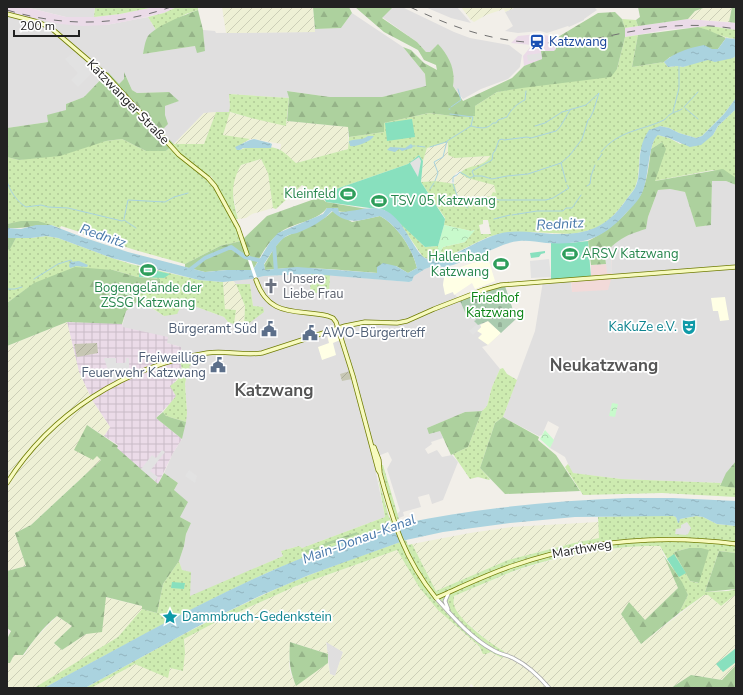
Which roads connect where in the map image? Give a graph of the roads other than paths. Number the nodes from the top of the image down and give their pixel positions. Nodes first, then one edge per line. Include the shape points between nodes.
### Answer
1 (7, 14) edge
2 (247, 254) dead end
3 (736, 267) edge
4 (256, 280) dead end
5 (338, 328) junction
6 (7, 483) edge
7 (736, 544) edge
8 (449, 592) junction
9 (436, 598) junction
10 (449, 613) junction
11 (549, 688) edge

1 - 2 main road, Katzwanger Straße via 50,28 107,76 174,151 205,174 215,186 238,228
3 - 5 main road via 497,286 408,321 361,323
4 - 5 main road via 263,296 274,306 330,317 335,320
5 - 6 main road via 267,352 252,355 209,353 179,359 144,371 108,388 74,409 26,456
5 - 9 main road via 370,439 378,458 391,514 404,549
7 - 8 main road, Marthweg via 662,540 620,542 583,548 512,566
8 - 9 main road, Marthweg
8 - 10 street via 445,601
9 - 10 street
10 - 11 street via 491,649 529,668

